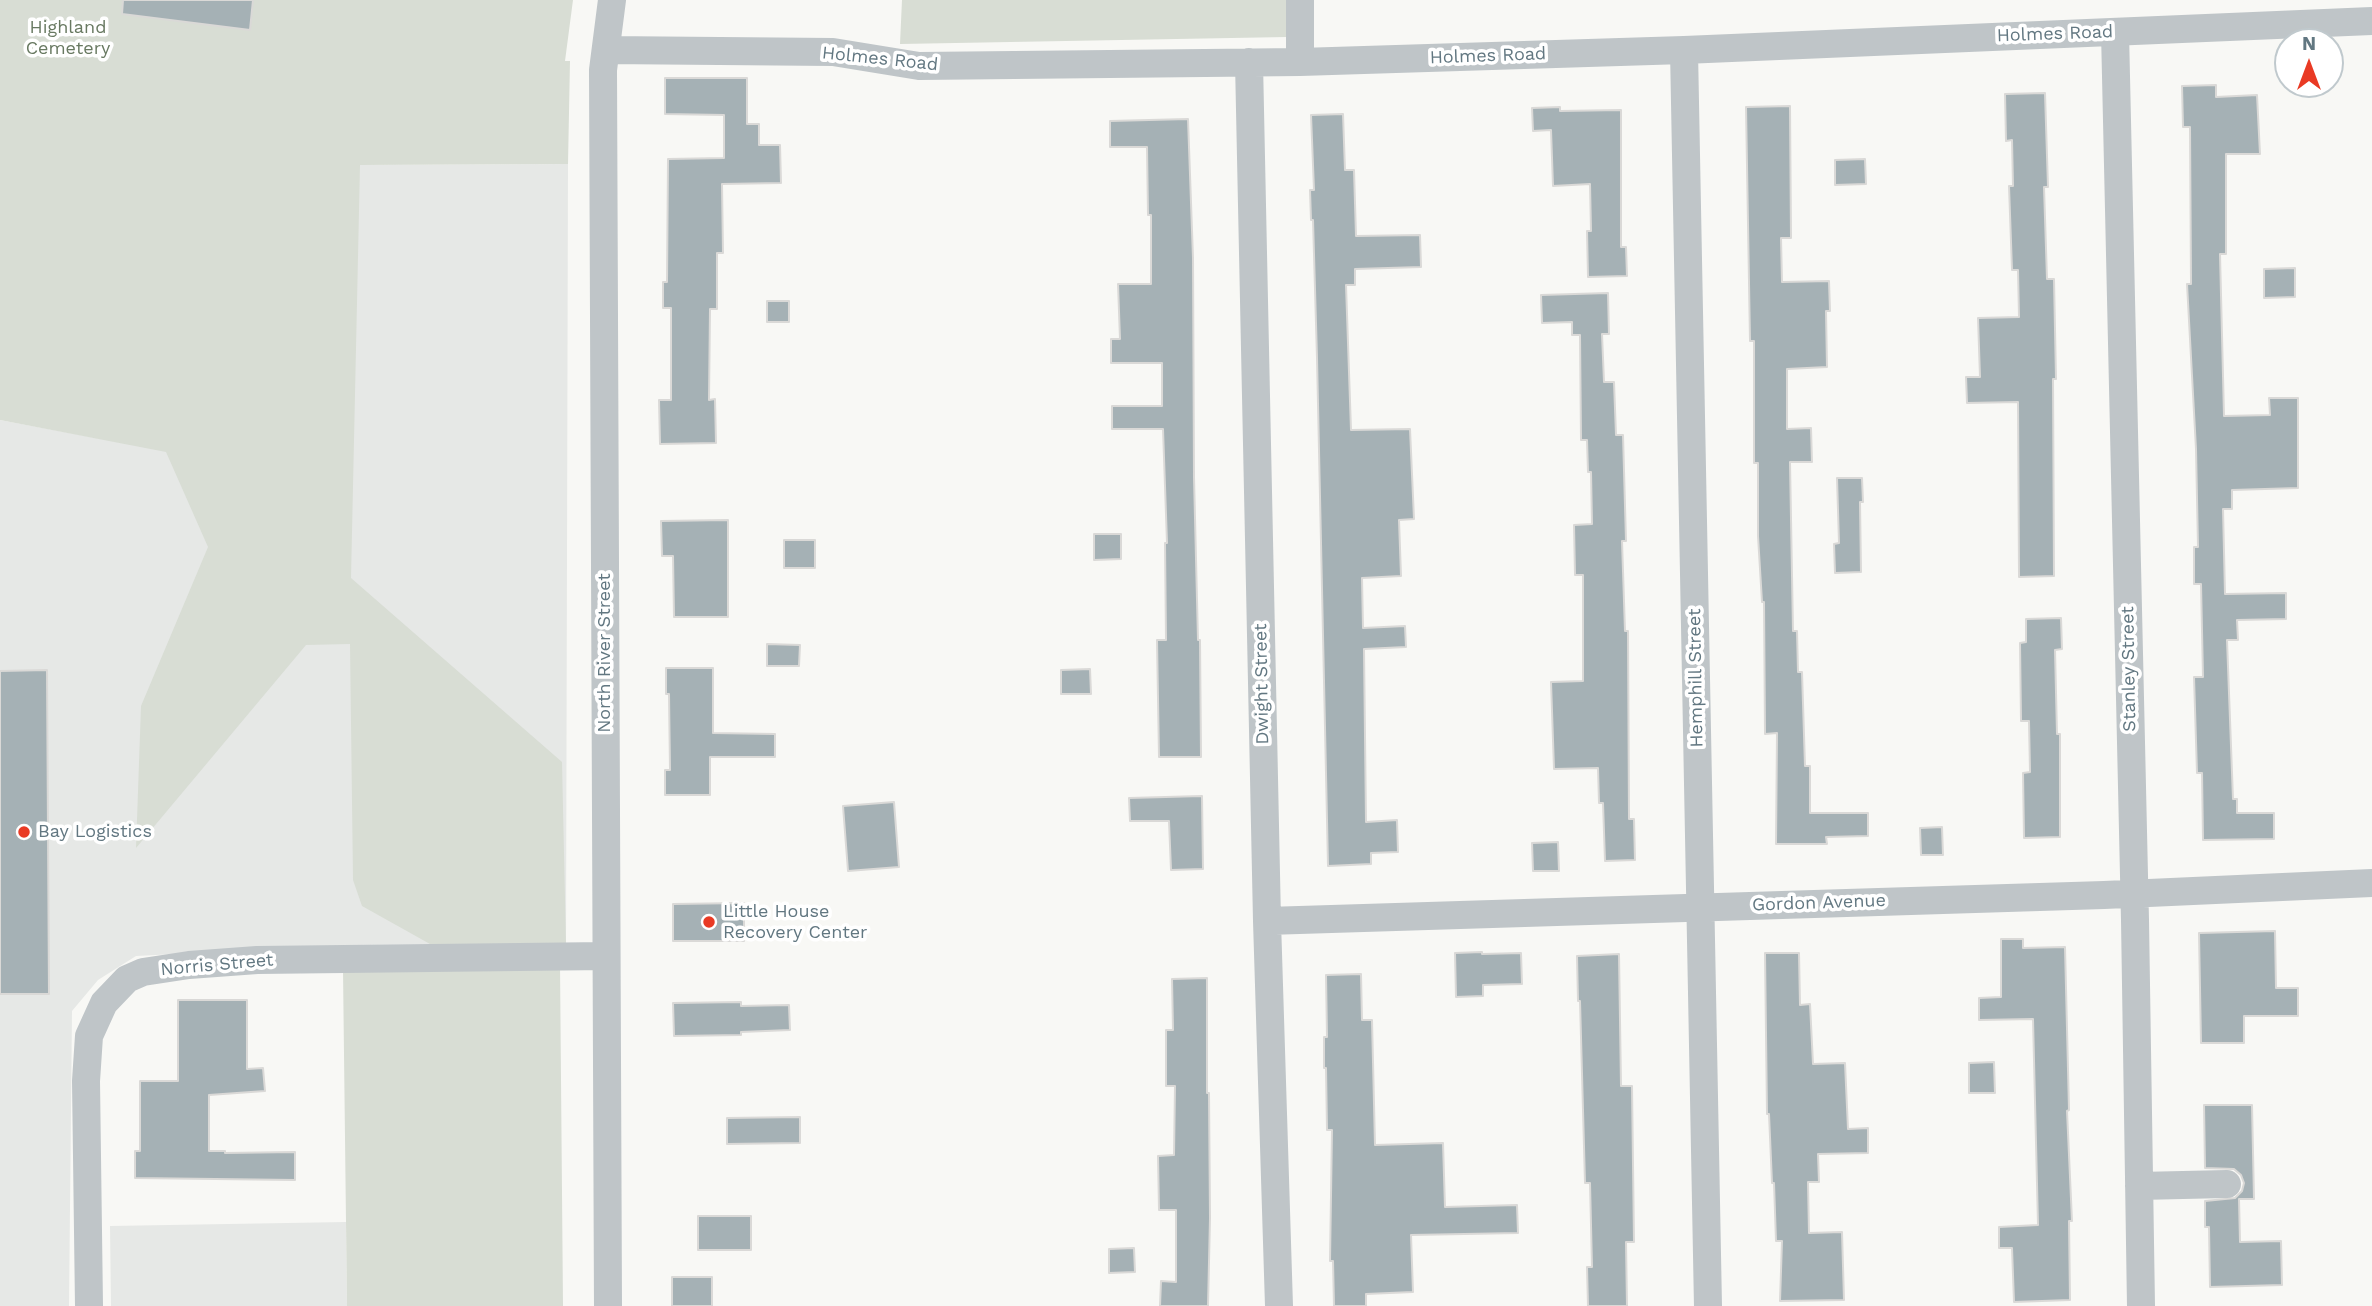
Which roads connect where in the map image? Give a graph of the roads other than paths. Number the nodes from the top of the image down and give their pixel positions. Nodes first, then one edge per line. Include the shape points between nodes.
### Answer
1 (612, 0) edge
2 (1300, 0) edge
3 (2372, 21) edge
4 (2115, 32) junction
5 (606, 50) junction
6 (1684, 50) junction
7 (1249, 62) junction
8 (1300, 62) junction
9 (2372, 883) edge
10 (2134, 894) junction
11 (1701, 906) junction
12 (1267, 921) junction
13 (606, 956) junction
14 (2227, 1184) dead end
15 (2139, 1186) junction
16 (89, 1306) edge
17 (608, 1306) edge
18 (1279, 1306) edge
19 (1708, 1306) edge
20 (2141, 1306) edge

1 - 5 street, North River Street
2 - 8 street
3 - 4 street, Holmes Road
4 - 6 street, Holmes Road
4 - 10 street, Stanley Street
5 - 7 street, Holmes Road via 832,51 919,66
5 - 13 street, North River Street
6 - 8 street, Holmes Road
6 - 11 street, Hemphill Street
7 - 8 street, Holmes Road
7 - 12 street, Dwight Street
9 - 10 street, Gordon Avenue
10 - 11 street, Gordon Avenue
10 - 15 street, Stanley Street
11 - 12 street, Gordon Avenue
11 - 19 street, Hemphill Street
12 - 18 street, Dwight Street
13 - 16 street, Norris Street via 257,960 190,965 127,979 104,1003 89,1036
13 - 17 street, North River Street
14 - 15 street
15 - 20 street, Stanley Street

